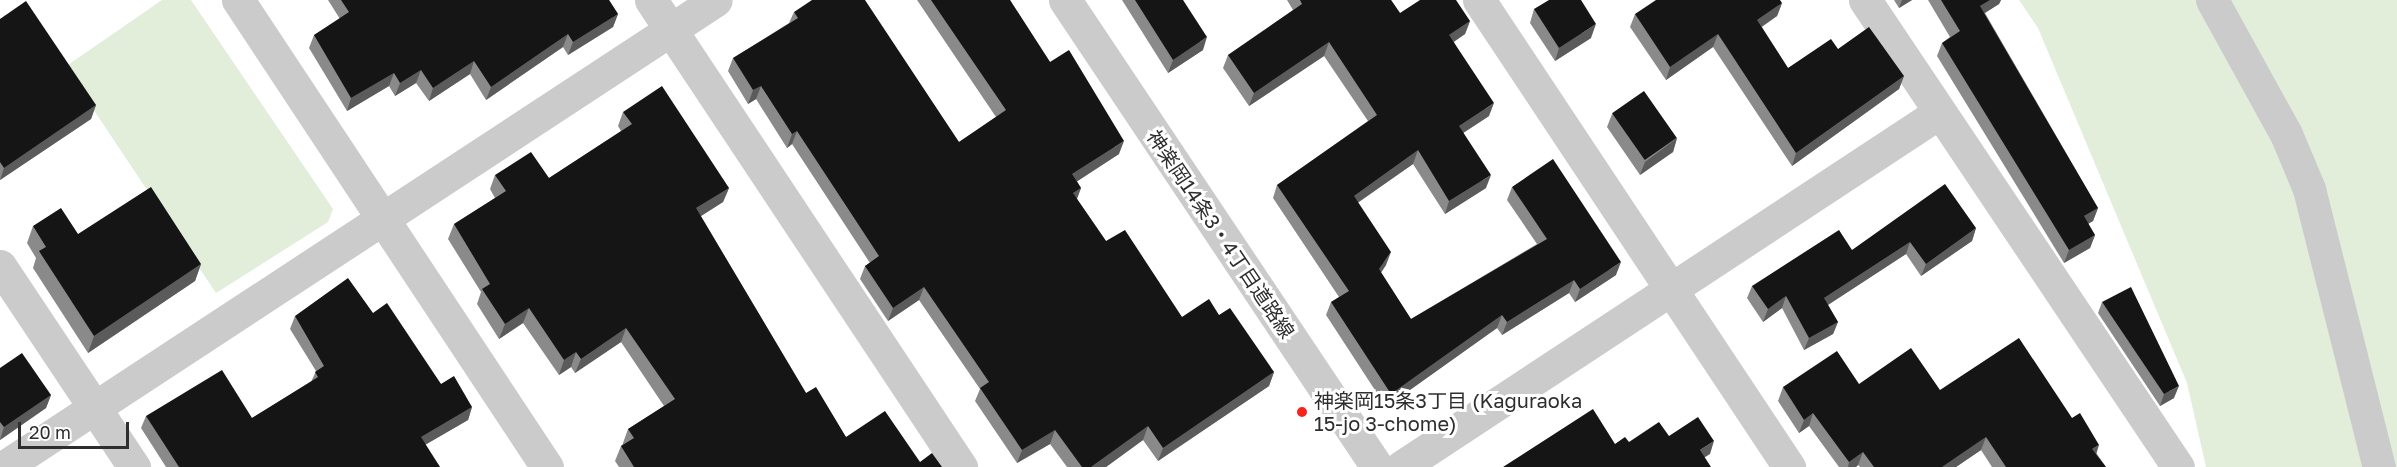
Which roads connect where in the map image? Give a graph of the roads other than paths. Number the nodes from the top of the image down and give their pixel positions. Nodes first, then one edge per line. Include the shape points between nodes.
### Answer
1 (238, 0) edge
2 (651, 0) edge
3 (716, 0) edge
4 (1065, 0) edge
5 (1479, 0) edge
6 (1866, 0) edge
7 (2212, 0) edge
8 (671, 30) junction
9 (1940, 112) junction
10 (382, 217) junction
11 (0, 266) edge
12 (1674, 292) junction
13 (94, 406) junction
14 (4, 467) edge
15 (134, 467) edge
16 (547, 467) edge
17 (961, 467) edge
18 (1377, 467) edge
19 (1401, 467) edge
20 (1789, 467) edge
21 (2178, 467) edge
22 (2379, 467) edge

1 - 10 street
2 - 8 street
3 - 8 street
4 - 18 street, 神楽岡14条3・4丁目道路線
5 - 12 street
6 - 9 street
7 - 22 street via 2286,134 2309,189
8 - 10 street
8 - 17 street
9 - 12 street
9 - 21 street
10 - 13 street
10 - 16 street
11 - 13 street
12 - 19 street
12 - 20 street
13 - 14 street
13 - 15 street

